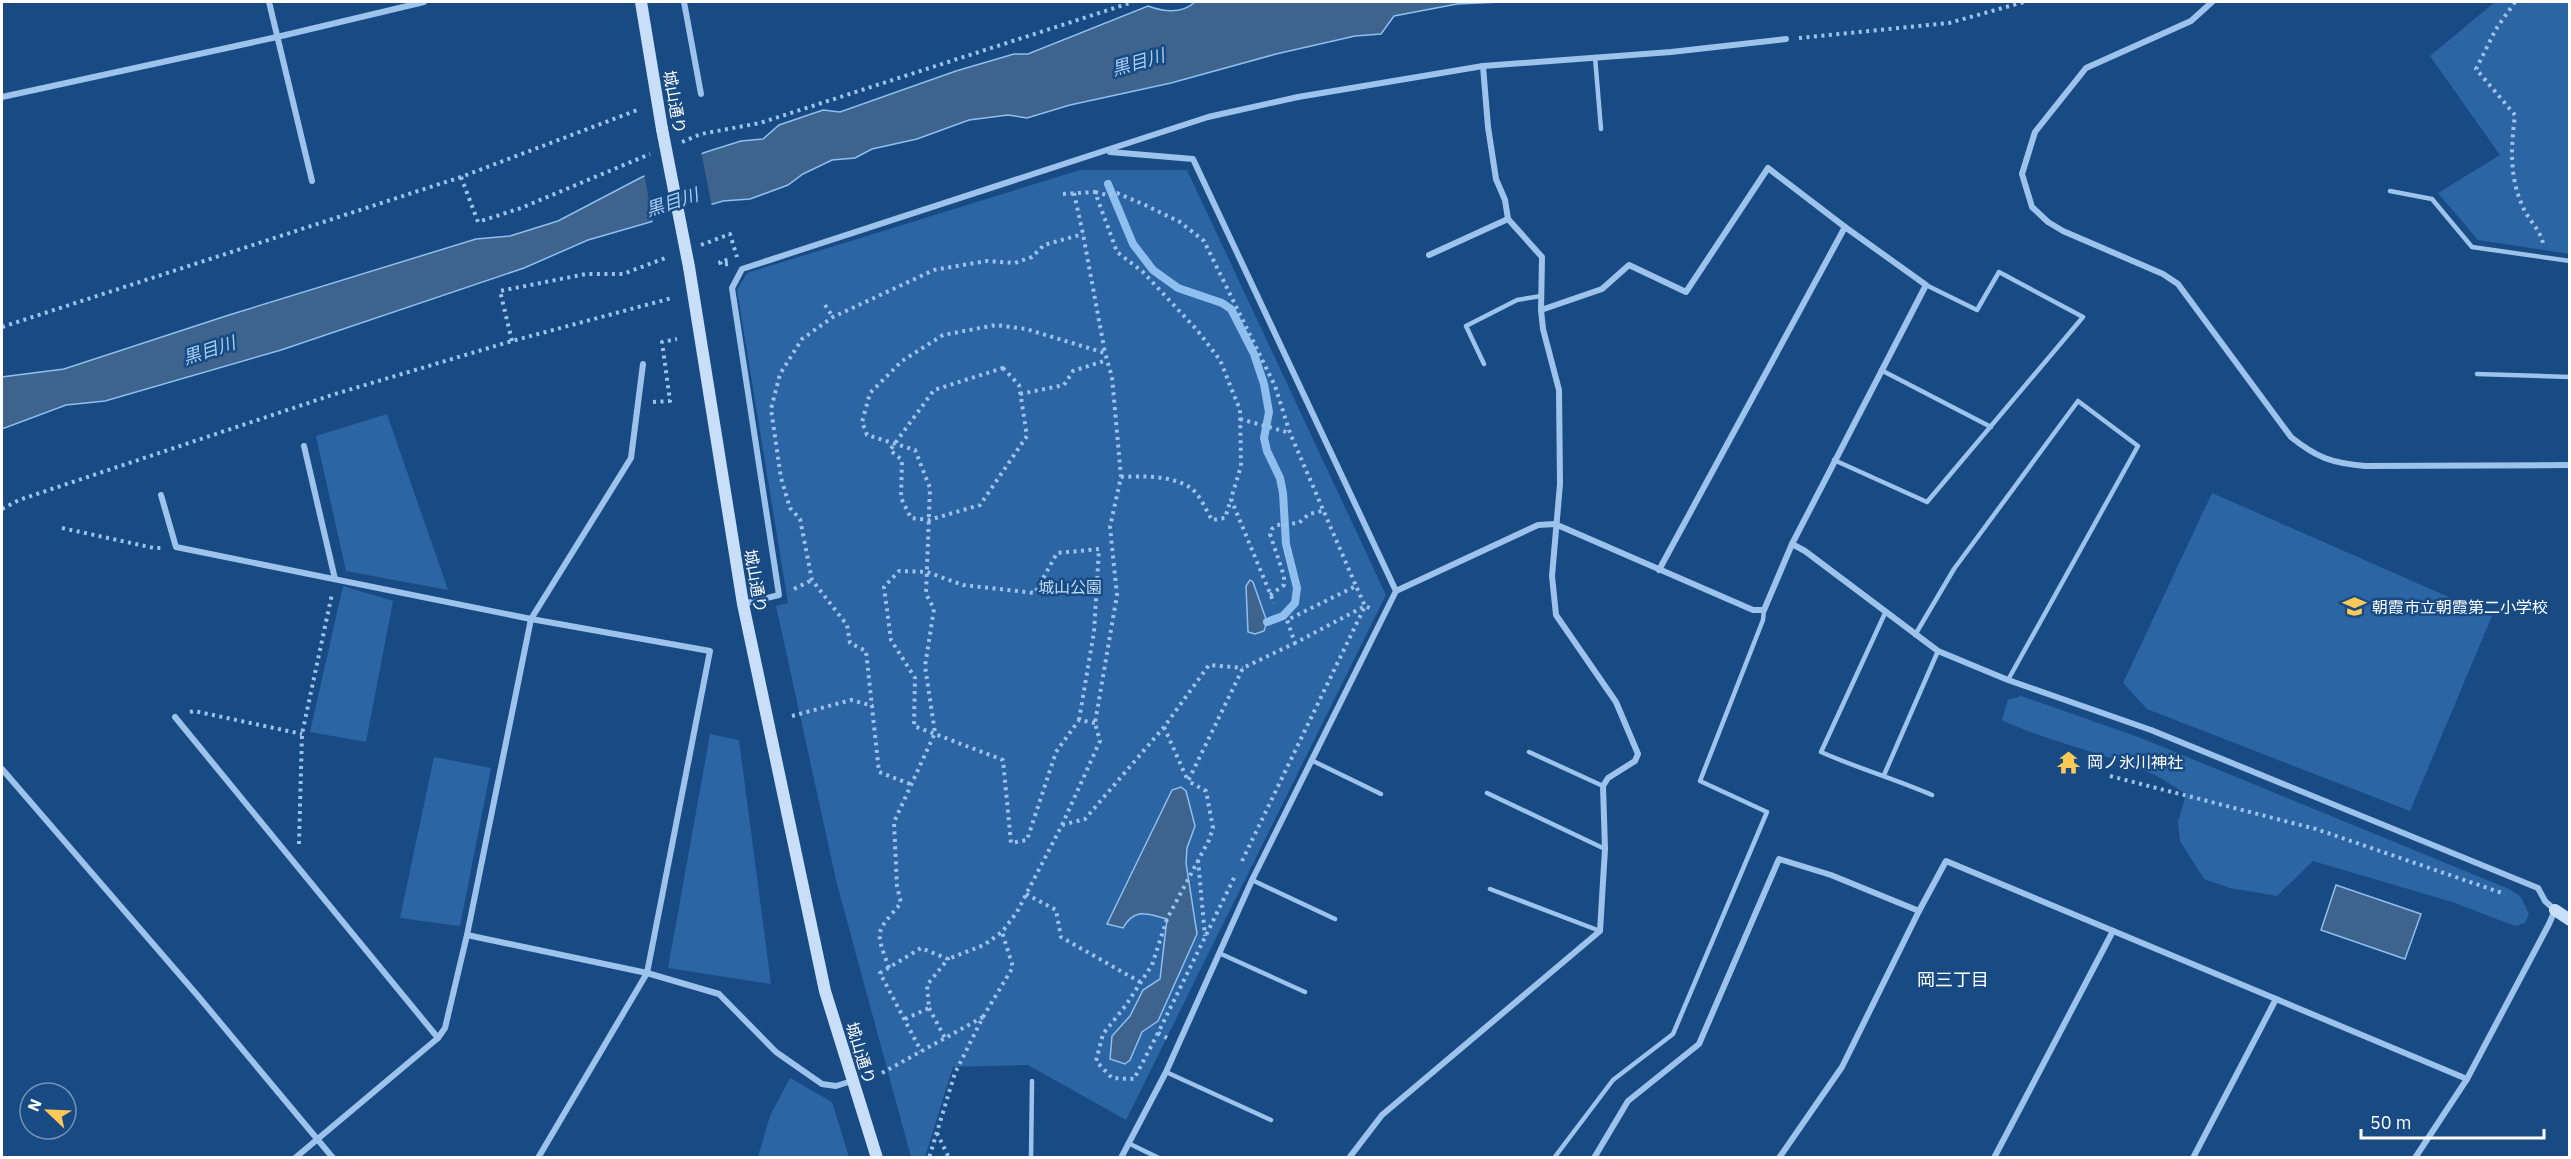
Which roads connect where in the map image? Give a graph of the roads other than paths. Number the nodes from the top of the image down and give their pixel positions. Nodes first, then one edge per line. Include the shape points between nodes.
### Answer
1 (269, 2) edge
2 (424, 2) edge
3 (641, 2) edge
4 (684, 2) edge
5 (2212, 2) edge
6 (277, 37) junction
7 (1786, 39) road end
8 (1595, 57) junction
9 (1483, 66) junction
10 (701, 94) dead end
11 (2, 97) edge
12 (1601, 129) dead end
13 (1105, 151) junction
14 (312, 181) dead end
15 (2390, 191) dead end
16 (1508, 219) junction
17 (1845, 227) junction
18 (1429, 255) dead end
19 (2570, 261) edge
20 (1926, 285) junction
21 (1541, 296) junction
22 (1541, 310) junction
23 (643, 364) dead end
24 (1484, 364) dead end
25 (1881, 370) junction
26 (2477, 374) dead end
27 (2570, 377) edge
28 (1991, 427) junction
29 (304, 446) dead end
30 (1834, 460) junction
31 (2570, 465) edge
32 (161, 495) dead end
33 (1555, 524) junction
34 (1792, 544) junction
35 (1659, 570) junction
36 (335, 579) junction
37 (1396, 591) junction
38 (743, 604) junction
39 (1764, 610) junction
40 (1886, 611) junction
41 (531, 619) junction
42 (1915, 635) junction
43 (1938, 651) junction
44 (2008, 680) junction
45 (175, 717) road end
46 (1529, 752) dead end
47 (1311, 760) junction
48 (2, 769) edge
49 (1884, 775) junction
50 (1603, 786) junction
51 (1487, 793) dead end
52 (1381, 794) dead end
53 (1932, 795) dead end
54 (1605, 849) junction
55 (1252, 880) junction
56 (1490, 889) dead end
57 (1919, 910) junction
58 (2554, 910) junction
59 (1335, 919) dead end
60 (2570, 920) edge
61 (1600, 931) junction
62 (2114, 931) junction
63 (467, 934) junction
64 (1219, 953) junction
65 (647, 973) junction
66 (1305, 992) dead end
67 (2277, 999) junction
68 (438, 1038) junction
69 (1166, 1072) junction
70 (2467, 1078) junction
71 (852, 1081) junction
72 (1032, 1081) dead end
73 (1271, 1120) dead end
74 (317, 1139) junction
75 (1128, 1143) junction
76 (1596, 1157) edge
77 (295, 1158) edge
78 (333, 1158) edge
79 (538, 1158) edge
80 (877, 1158) edge
81 (1031, 1158) edge
82 (1121, 1158) edge
83 (1159, 1158) edge
84 (1349, 1158) edge
85 (1554, 1158) edge
86 (1779, 1158) edge
87 (1994, 1158) edge
88 (2193, 1158) edge
89 (2415, 1158) edge

1 - 6 street
2 - 6 street
3 - 38 street, 城山通り, bridge
4 - 10 street
5 - 31 street via 2191,21 2086,68 2035,132 2022,174 2032,207 2063,231 2178,284 2291,437 2311,453 2334,463 2365,466
6 - 11 street
6 - 14 street
7 - 8 street
8 - 9 street
8 - 12 lane
9 - 13 street via 1208,117
9 - 16 street via 1496,179
13 - 37 street via 1193,159
13 - 38 street via 742,269 732,288 779,595
15 - 19 lane via 2432,199 2472,247
16 - 18 street
16 - 21 street via 1542,257
17 - 20 street
17 - 22 street via 1768,168 1686,292 1629,265 1602,289
17 - 35 street
20 - 25 street
20 - 28 lane via 1977,310 1999,272 2083,317
21 - 22 street
21 - 24 lane via 1517,300 1466,326
22 - 33 street via 1559,390 1560,484
23 - 41 street via 631,458
25 - 28 lane
25 - 30 street
26 - 27 lane
28 - 30 lane via 1927,502
29 - 36 street
30 - 34 street
32 - 36 street via 176,547
33 - 35 street
33 - 37 street via 1538,525
33 - 50 street via 1552,576 1556,615 1616,702 1638,754 1635,761 1608,778
34 - 39 street
34 - 40 street
35 - 39 street via 1753,610
36 - 41 street
37 - 47 street
38 - 71 street, 城山通り via 825,991
39 - 85 lane via 1701,781 1767,812 1673,1034 1613,1080
40 - 42 street
40 - 49 lane via 1821,753
41 - 63 street
41 - 65 street via 710,651
42 - 43 street
42 - 44 lane via 1954,569 2078,401 2138,446
43 - 44 street
43 - 49 lane
44 - 58 street via 2151,730 2538,888
45 - 68 street
46 - 50 lane
47 - 52 lane
47 - 55 street
48 - 74 street
49 - 53 lane
50 - 54 street
51 - 54 lane
54 - 61 street
55 - 59 lane
55 - 64 street
56 - 61 lane
57 - 62 street via 1946,861
57 - 76 street via 1779,859 1699,1044 1628,1101
57 - 86 street via 1842,1067
58 - 60 street
58 - 70 street
61 - 84 street via 1382,1115
62 - 67 street
62 - 87 street
63 - 65 street
63 - 68 street via 445,1028
64 - 66 lane
64 - 69 street
65 - 71 street via 718,994 776,1052 822,1084 836,1086
65 - 79 street
67 - 70 street
67 - 88 street
68 - 74 street
69 - 73 lane
69 - 75 street
70 - 89 street
71 - 80 street, 城山通り
72 - 81 lane
74 - 77 street
74 - 78 street
75 - 82 street
75 - 83 lane

